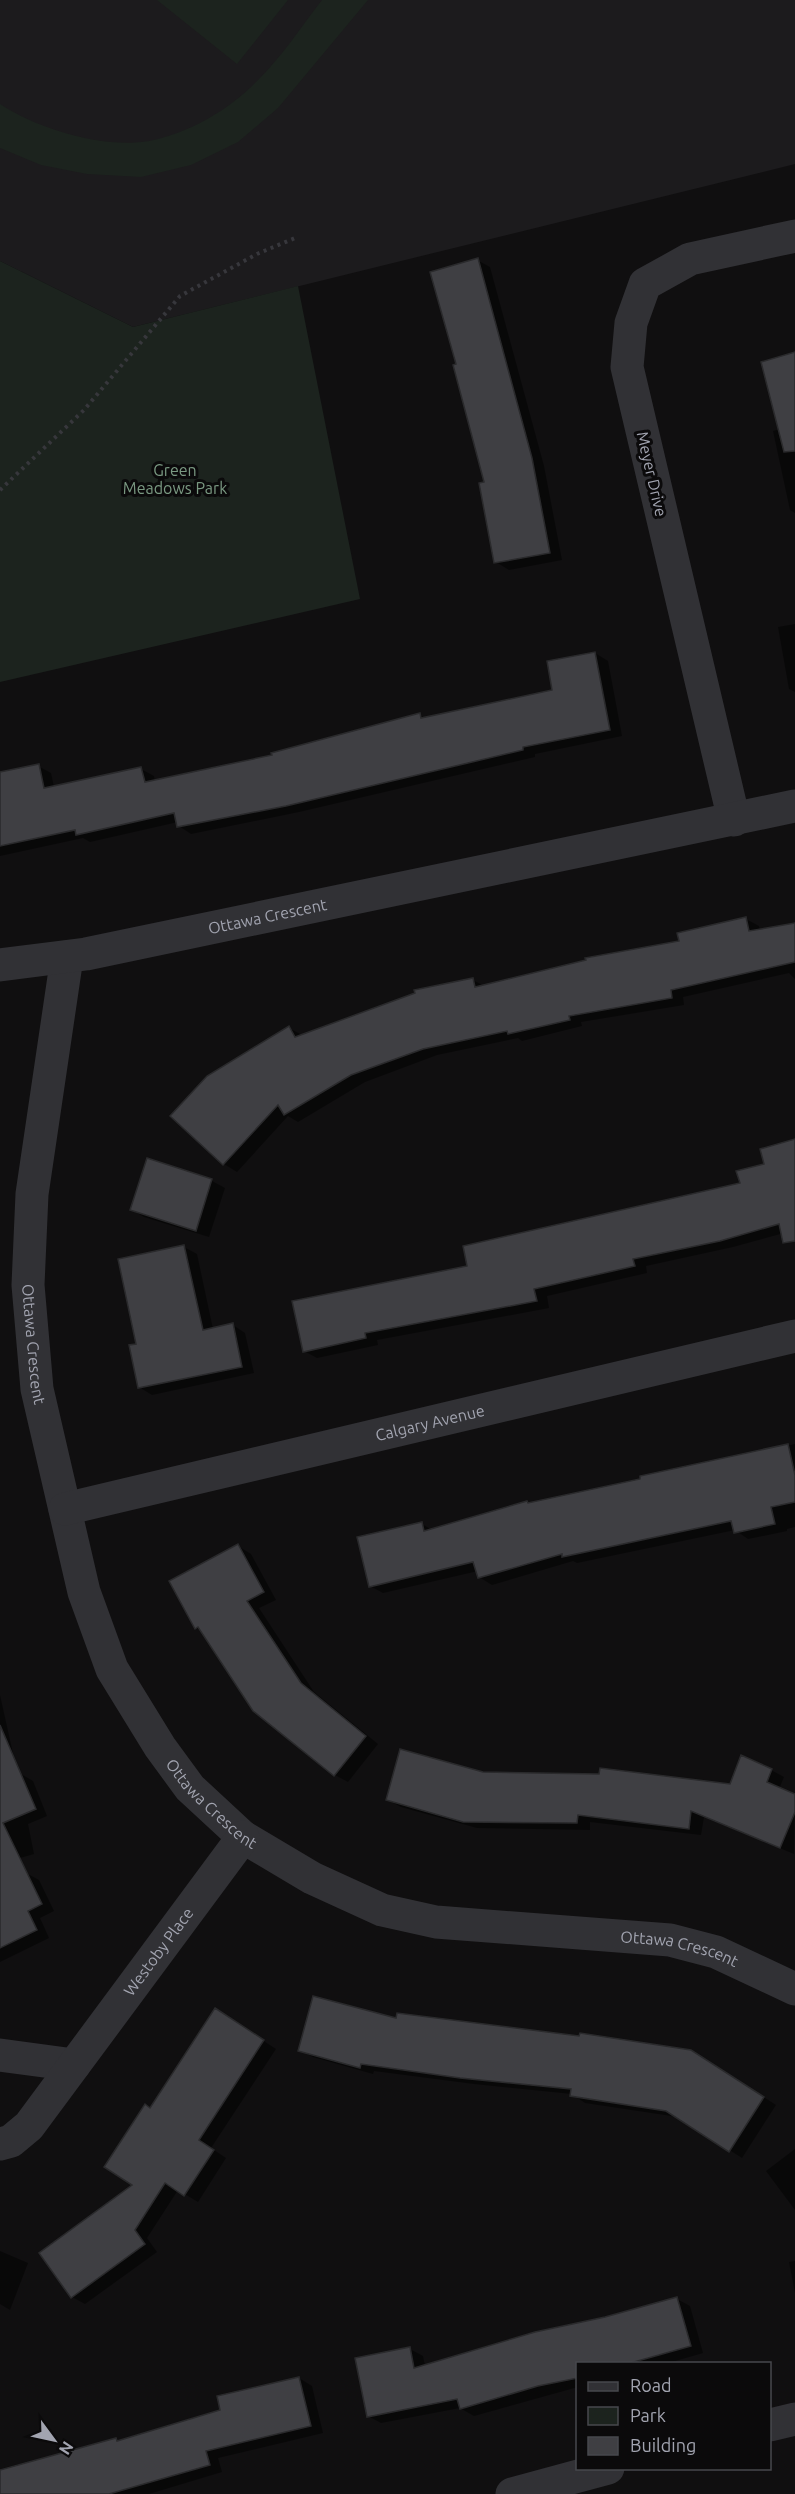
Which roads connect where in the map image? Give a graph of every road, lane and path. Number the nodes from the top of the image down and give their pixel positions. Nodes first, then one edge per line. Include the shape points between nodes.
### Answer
1 (795, 236) edge
2 (295, 238) dead end
3 (0, 490) edge
4 (795, 806) edge
5 (734, 819) junction
6 (67, 957) junction
7 (0, 965) edge
8 (795, 1336) edge
9 (65, 1509) junction
10 (243, 1837) junction
11 (795, 1989) edge
12 (0, 2055) edge
13 (74, 2064) junction
14 (0, 2144) edge
15 (795, 2418) edge
16 (771, 2425) edge
17 (604, 2470) edge
18 (512, 2494) edge

1 - 5 street, Meyer Drive via 690,259 645,284 631,322 627,368
2 - 3 path via 256,254 180,296 84,410
4 - 5 street, Ottawa Crescent
5 - 6 street, Ottawa Crescent
6 - 7 street
6 - 9 street, Ottawa Crescent via 32,1194 28,1285 37,1389
8 - 9 street, Calgary Avenue
9 - 10 street, Ottawa Crescent via 84,1592 112,1669 190,1788
10 - 11 street, Ottawa Crescent via 312,1878 382,1910 436,1923 670,1940 716,1952
10 - 13 street, Westoby Place
12 - 13 street
13 - 14 street, Westoby Place via 29,2126
15 - 16 street
17 - 18 street

